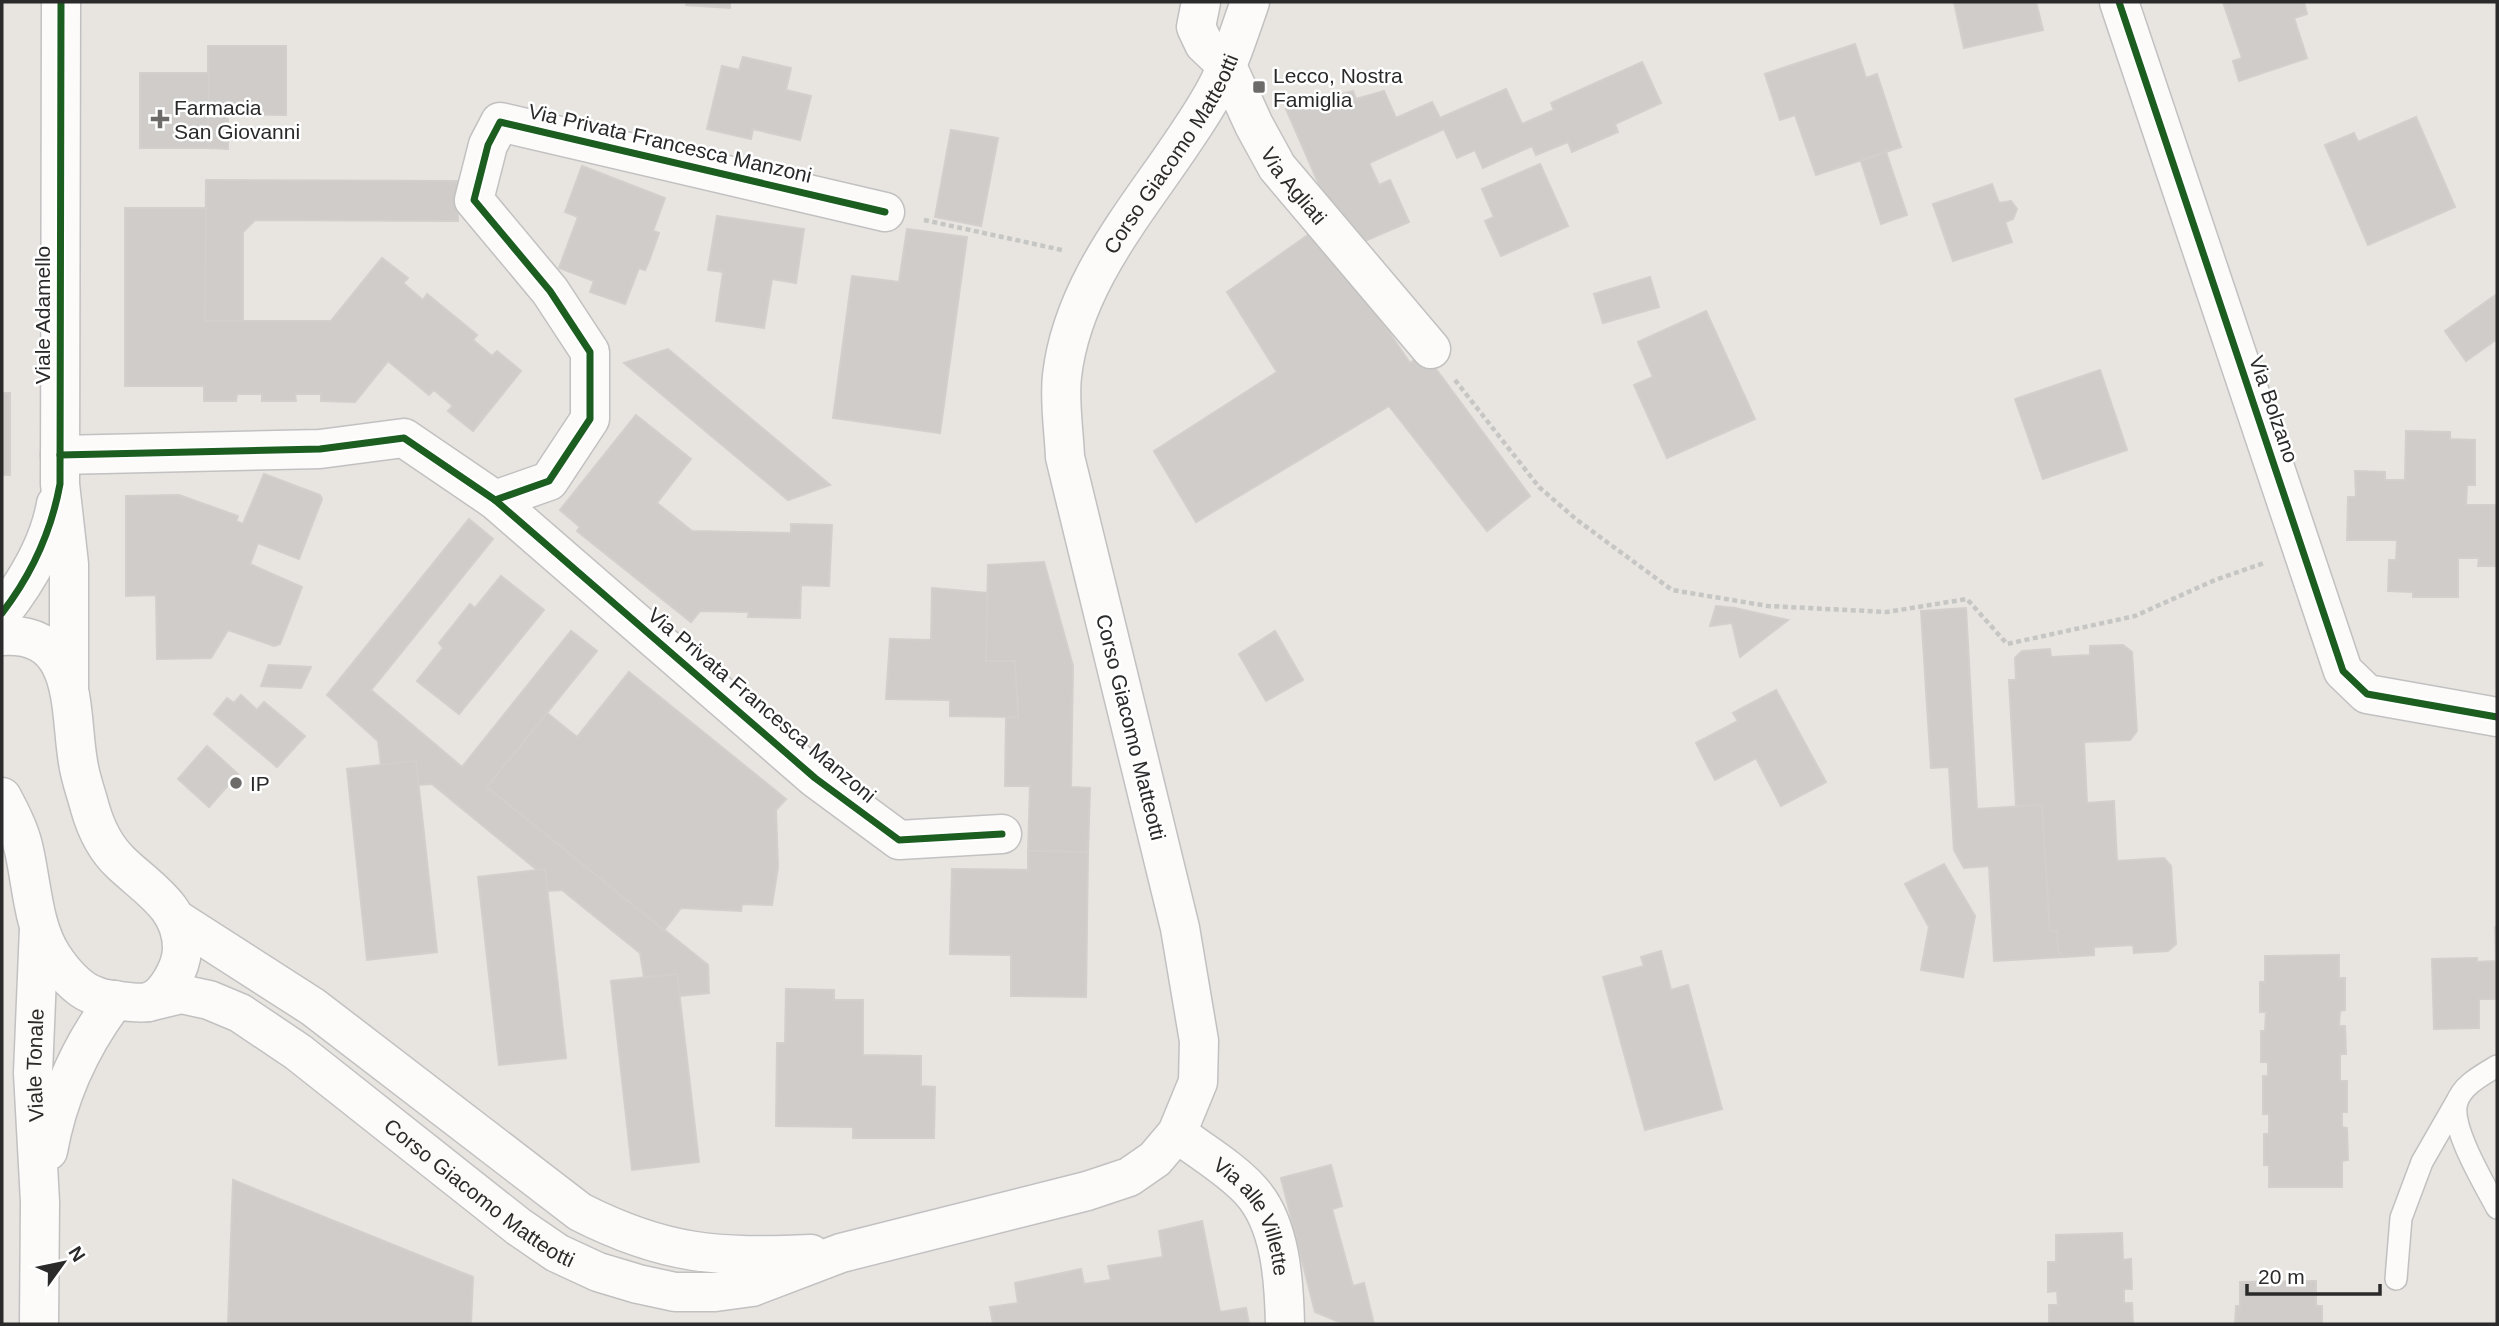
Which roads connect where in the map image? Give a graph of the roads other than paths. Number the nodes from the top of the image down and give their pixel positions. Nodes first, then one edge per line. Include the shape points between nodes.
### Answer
1 (61, 2) edge
2 (1200, 2) edge
3 (1250, 2) edge
4 (2119, 2) edge
5 (1227, 66) junction
6 (885, 212) road end
7 (1431, 349) road end
8 (60, 470) junction
9 (495, 500) junction
10 (2, 613) edge
11 (2, 636) edge
12 (69, 687) junction
13 (2497, 717) edge
14 (2, 797) edge
15 (1002, 834) dead end
16 (176, 919) junction
17 (40, 927) junction
18 (132, 1001) junction
19 (2497, 1066) edge
20 (2457, 1101) junction
21 (1177, 1133) junction
22 (40, 1202) junction
23 (2497, 1208) edge
24 (841, 1253) junction
25 (2396, 1279) dead end
26 (39, 1324) edge
27 (1284, 1324) edge

1 - 8 main road, Viale Adamello
2 - 5 main road, Via Agliati via 1196,27 1204,44
3 - 5 main road, Corso Giacomo Matteotti
4 - 13 main road, Via Bolzano via 2343,671 2367,694
5 - 7 main road, Via Agliati via 1277,167
5 - 21 main road, Corso Giacomo Matteotti via 1201,114 1098,267 1080,308 1062,377 1065,457 1180,928 1199,1041 1198,1082
6 - 9 main road, Via Privata Francesca Manzoni via 499,121 474,200 550,291 590,352 590,418 549,481
8 - 9 main road, Via Privata Francesca Manzoni via 404,438
8 - 10 main road, Viale Adamello via 46,539
8 - 12 main road, Viale Adamello via 69,564
9 - 15 main road, Via Privata Francesca Manzoni via 815,778 899,839
11 - 12 main road via 21,635 41,644 59,661
12 - 16 main road via 75,709 77,761 97,830 120,862 167,904
14 - 17 main road via 23,847
16 - 18 main road, Viale Tonale via 182,951 168,985
16 - 24 main road, Corso Giacomo Matteotti via 313,1007 580,1212 626,1236 682,1251 741,1257
17 - 18 main road via 52,955 71,979 94,996
17 - 22 main road, Viale Tonale via 33,1073
18 - 22 main road, Viale Tonale via 77,1058 61,1098
18 - 24 main road, Corso Giacomo Matteotti via 180,994 240,1013 298,1052 519,1227 558,1254 598,1272 675,1292 715,1292 752,1287
19 - 20 lane via 2475,1079
20 - 23 lane via 2462,1138
20 - 25 lane via 2422,1162 2402,1217
21 - 24 main road, Corso Giacomo Matteotti via 1155,1159 1129,1177
21 - 27 main road, Via alle Villette via 1250,1190 1268,1217 1284,1282
22 - 26 main road, Viale Tonale

